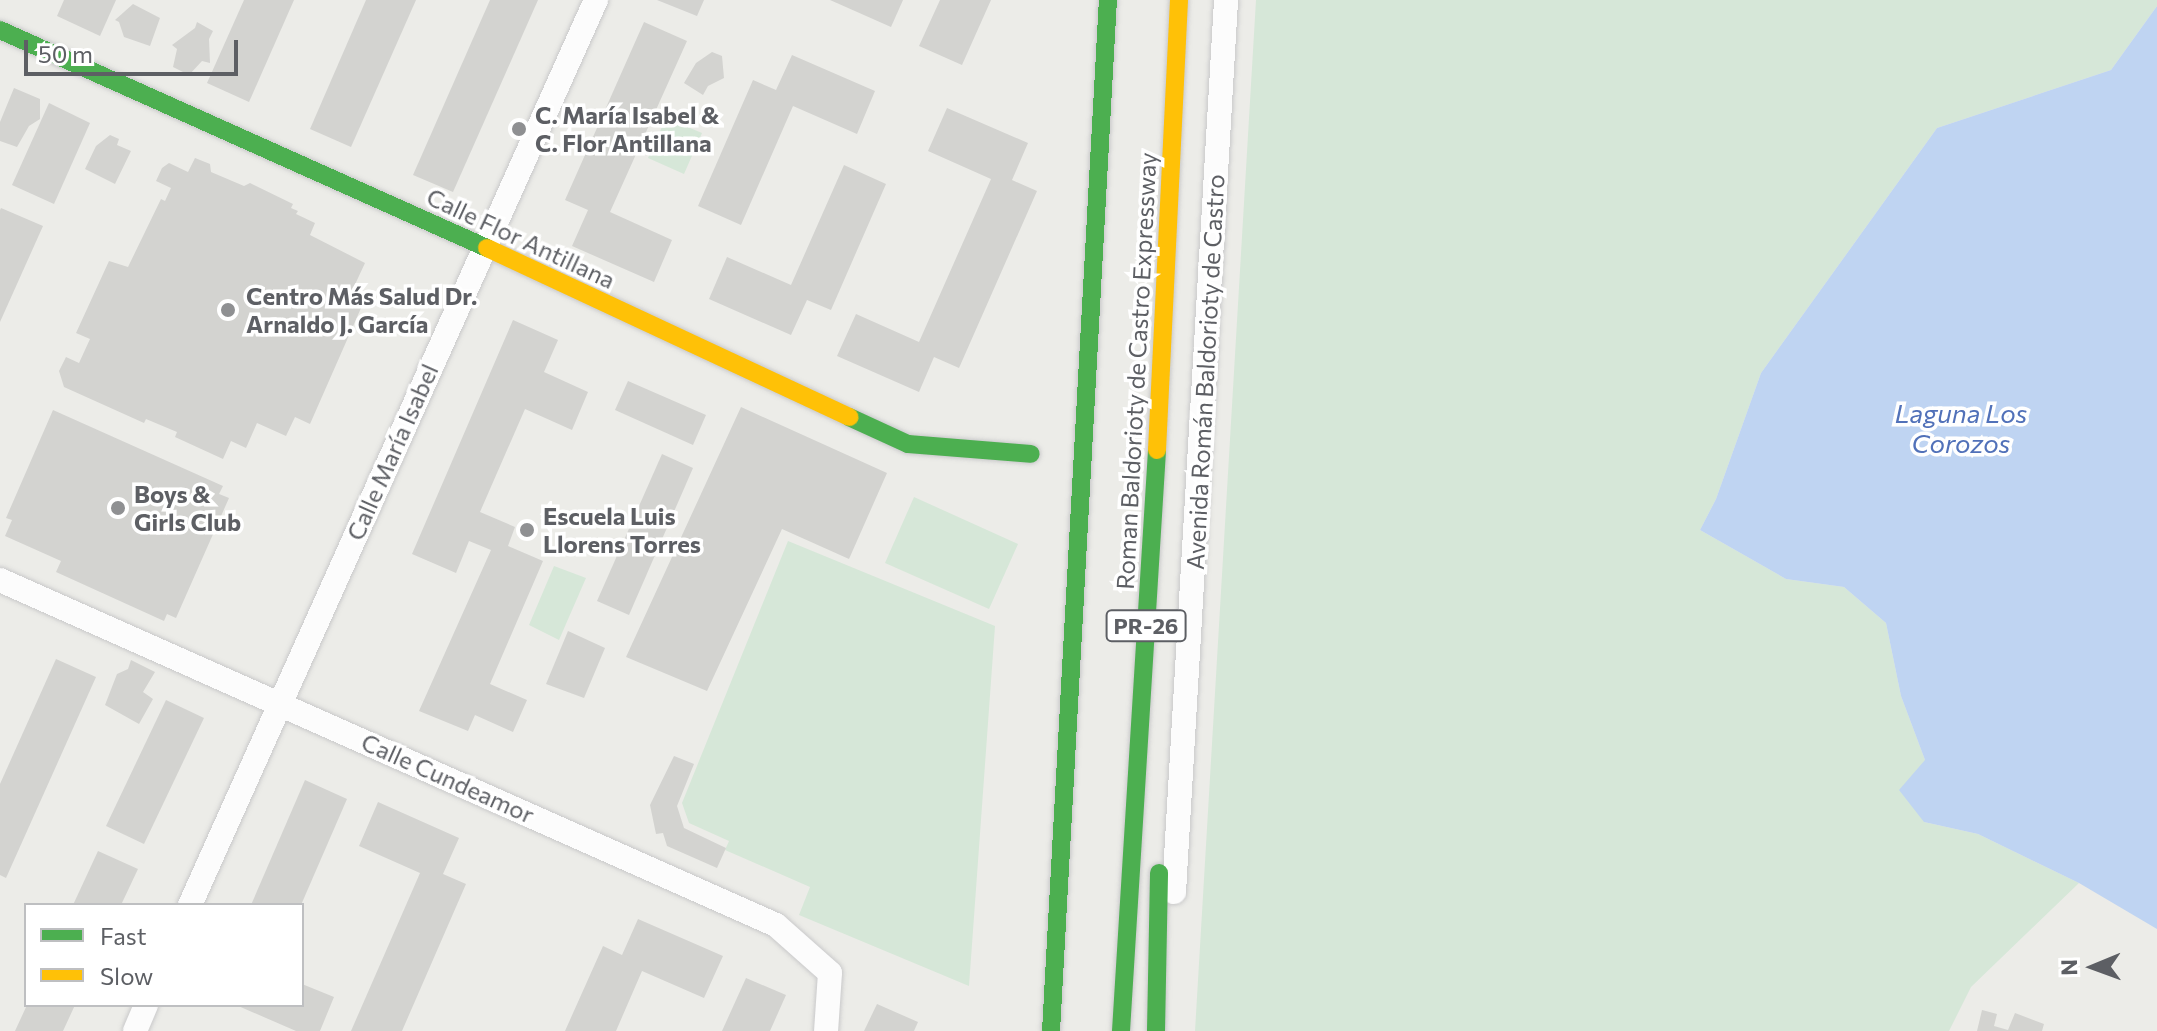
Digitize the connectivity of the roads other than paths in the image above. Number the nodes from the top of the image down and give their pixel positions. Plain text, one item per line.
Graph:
1 (596, 0) edge
2 (1108, 0) edge
3 (1179, 0) edge
4 (1226, 0) edge
5 (0, 30) edge
6 (485, 247) junction
7 (1031, 454) dead end
8 (1154, 508) junction
9 (0, 580) edge
10 (1163, 668) dead end
11 (279, 702) junction
12 (1161, 794) dead end
13 (191, 903) edge
14 (145, 1007) edge
15 (135, 1031) edge
16 (826, 1031) edge
17 (1051, 1031) edge
18 (1121, 1031) edge
19 (1156, 1031) edge
20 (1165, 1031) edge

1 - 6 street, Calle María Isabel
2 - 17 main road, Roman Baldorioty de Castro Expressway / PR-26
3 - 8 main road, Roman Baldorioty de Castro Expressway / PR-26
4 - 20 street, Avenida Román Baldorioty de Castro
5 - 6 main road, Calle Flor Antillana
6 - 7 main road, Calle Flor Antillana
6 - 11 street, Calle María Isabel
8 - 10 main road
8 - 18 main road, Roman Baldorioty de Castro Expressway / PR-26
9 - 11 street, Calle Cundeamor
11 - 13 street, Calle María Isabel
11 - 16 street, Calle Cundeamor
12 - 19 main road
14 - 15 street

